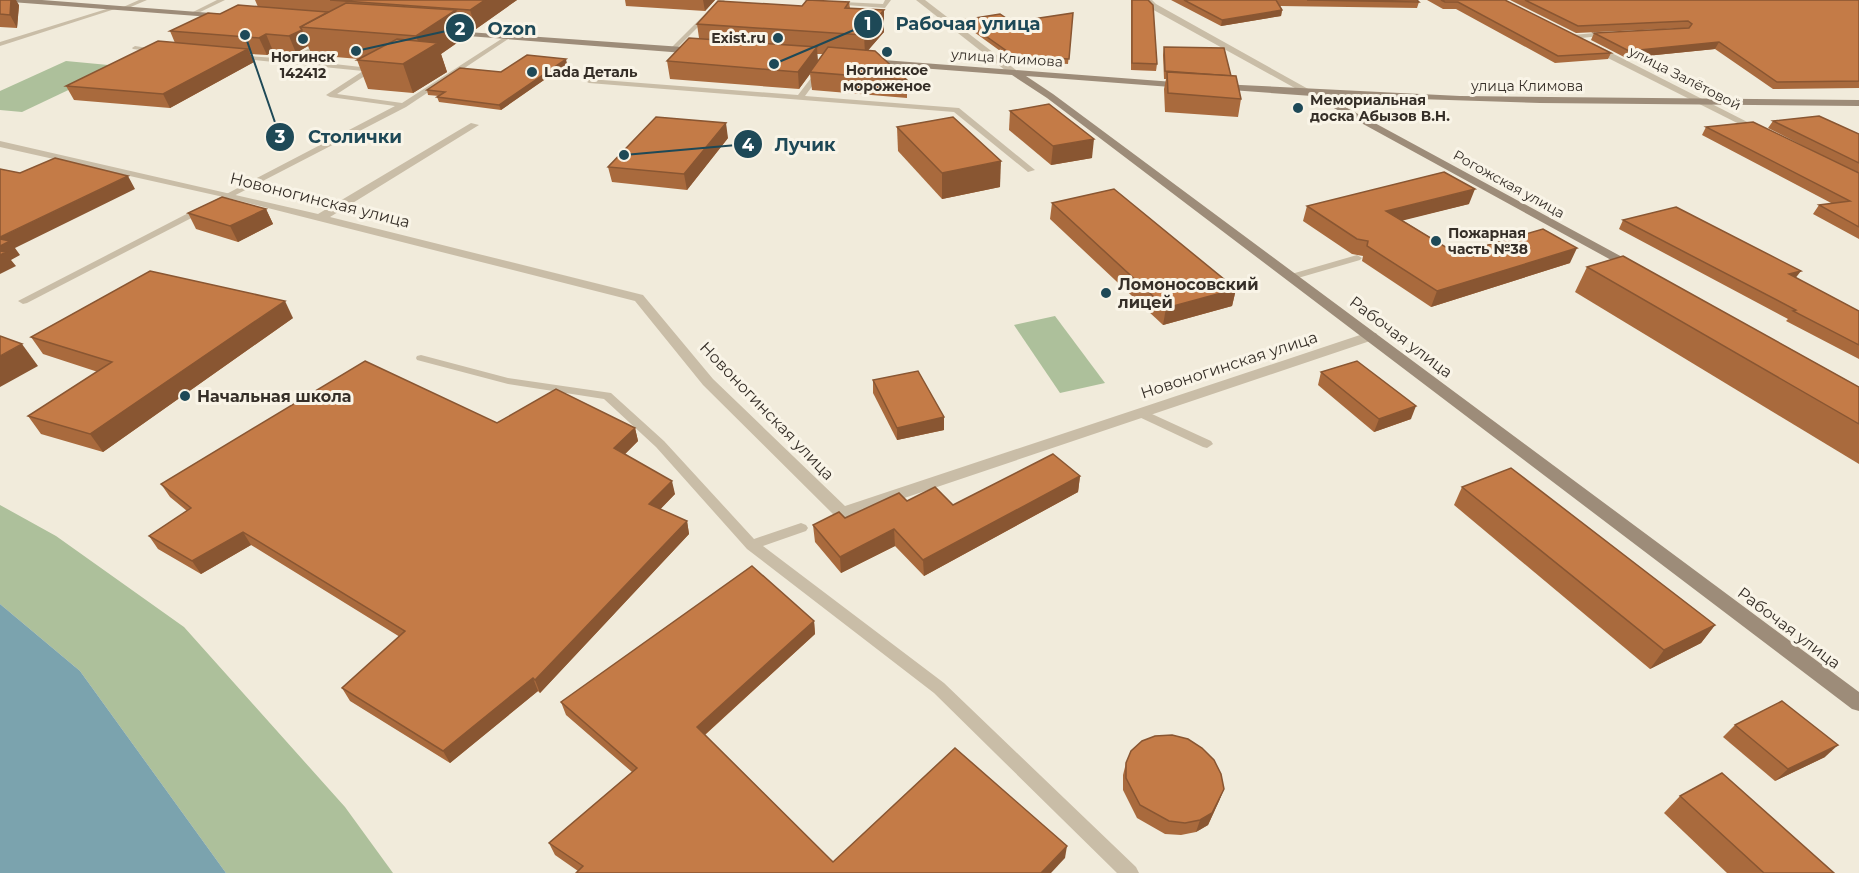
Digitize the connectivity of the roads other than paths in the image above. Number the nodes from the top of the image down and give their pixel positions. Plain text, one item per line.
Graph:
1 (11, 0) edge
2 (144, 0) edge
3 (222, 0) edge
4 (722, 0) edge
5 (807, 0) edge
6 (888, 0) edge
7 (920, 0) edge
8 (1148, 0) edge
9 (120, 8) junction
10 (711, 11) junction
11 (722, 12) edge
12 (192, 14) junction
13 (238, 17) edge
14 (437, 32) edge
15 (1562, 32) edge
16 (1614, 34) edge
17 (508, 37) junction
18 (1572, 37) junction
19 (331, 38) edge
20 (0, 44) edge
21 (135, 48) dead end
22 (673, 49) junction
23 (168, 51) edge
24 (711, 51) edge
25 (224, 55) edge
26 (291, 61) junction
27 (861, 61) edge
28 (825, 63) edge
29 (1012, 72) junction
30 (589, 81) dead end
31 (1198, 86) edge
32 (1210, 87) edge
33 (1314, 94) junction
34 (800, 98) junction
35 (1701, 101) junction
36 (1859, 103) edge
37 (403, 105) junction
38 (474, 125) dead end
39 (1775, 138) edge
40 (0, 144) edge
41 (1030, 170) dead end
42 (228, 195) junction
43 (320, 218) junction
44 (1358, 258) edge
45 (1640, 272) edge
46 (1291, 277) junction
47 (24, 301) dead end
48 (1371, 336) junction
49 (421, 358) dead end
50 (1141, 413) junction
51 (1207, 444) dead end
52 (801, 528) dead end
53 (752, 545) junction
54 (1859, 703) edge
55 (1130, 873) edge

1 - 9 main road
2 - 9 lane
3 - 12 lane
4 - 10 lane
5 - 6 lane
7 - 29 street, Рабочая улица
8 - 33 street, Рогожская улица
9 - 12 main road
9 - 20 lane
10 - 11 lane
10 - 22 lane
12 - 13 main road
14 - 17 main road
15 - 18 street, улица Залётовой
16 - 18 lane
17 - 22 main road
17 - 37 lane
18 - 35 street, улица Залётовой
19 - 26 lane
21 - 23 lane
22 - 24 main road
25 - 26 lane
26 - 37 lane
27 - 29 main road, улица Климова
28 - 34 lane
29 - 31 main road, улица Климова
29 - 46 main road, Рабочая улица
30 - 34 lane
32 - 33 main road, улица Климова
33 - 35 main road, улица Климова
33 - 45 main road, Рогожская улица
34 - 41 lane
35 - 36 main road, улица Климова
35 - 39 street, улица Залётовой
37 - 42 lane
38 - 43 street
40 - 42 street, Новоногинская улица
42 - 43 street, Новоногинская улица
42 - 47 lane
43 - 50 street, Новоногинская улица
44 - 46 lane
46 - 48 main road, Рабочая улица
48 - 50 street, Новоногинская улица
48 - 54 main road, Рабочая улица
49 - 53 lane
50 - 51 lane
52 - 53 lane
53 - 55 lane

